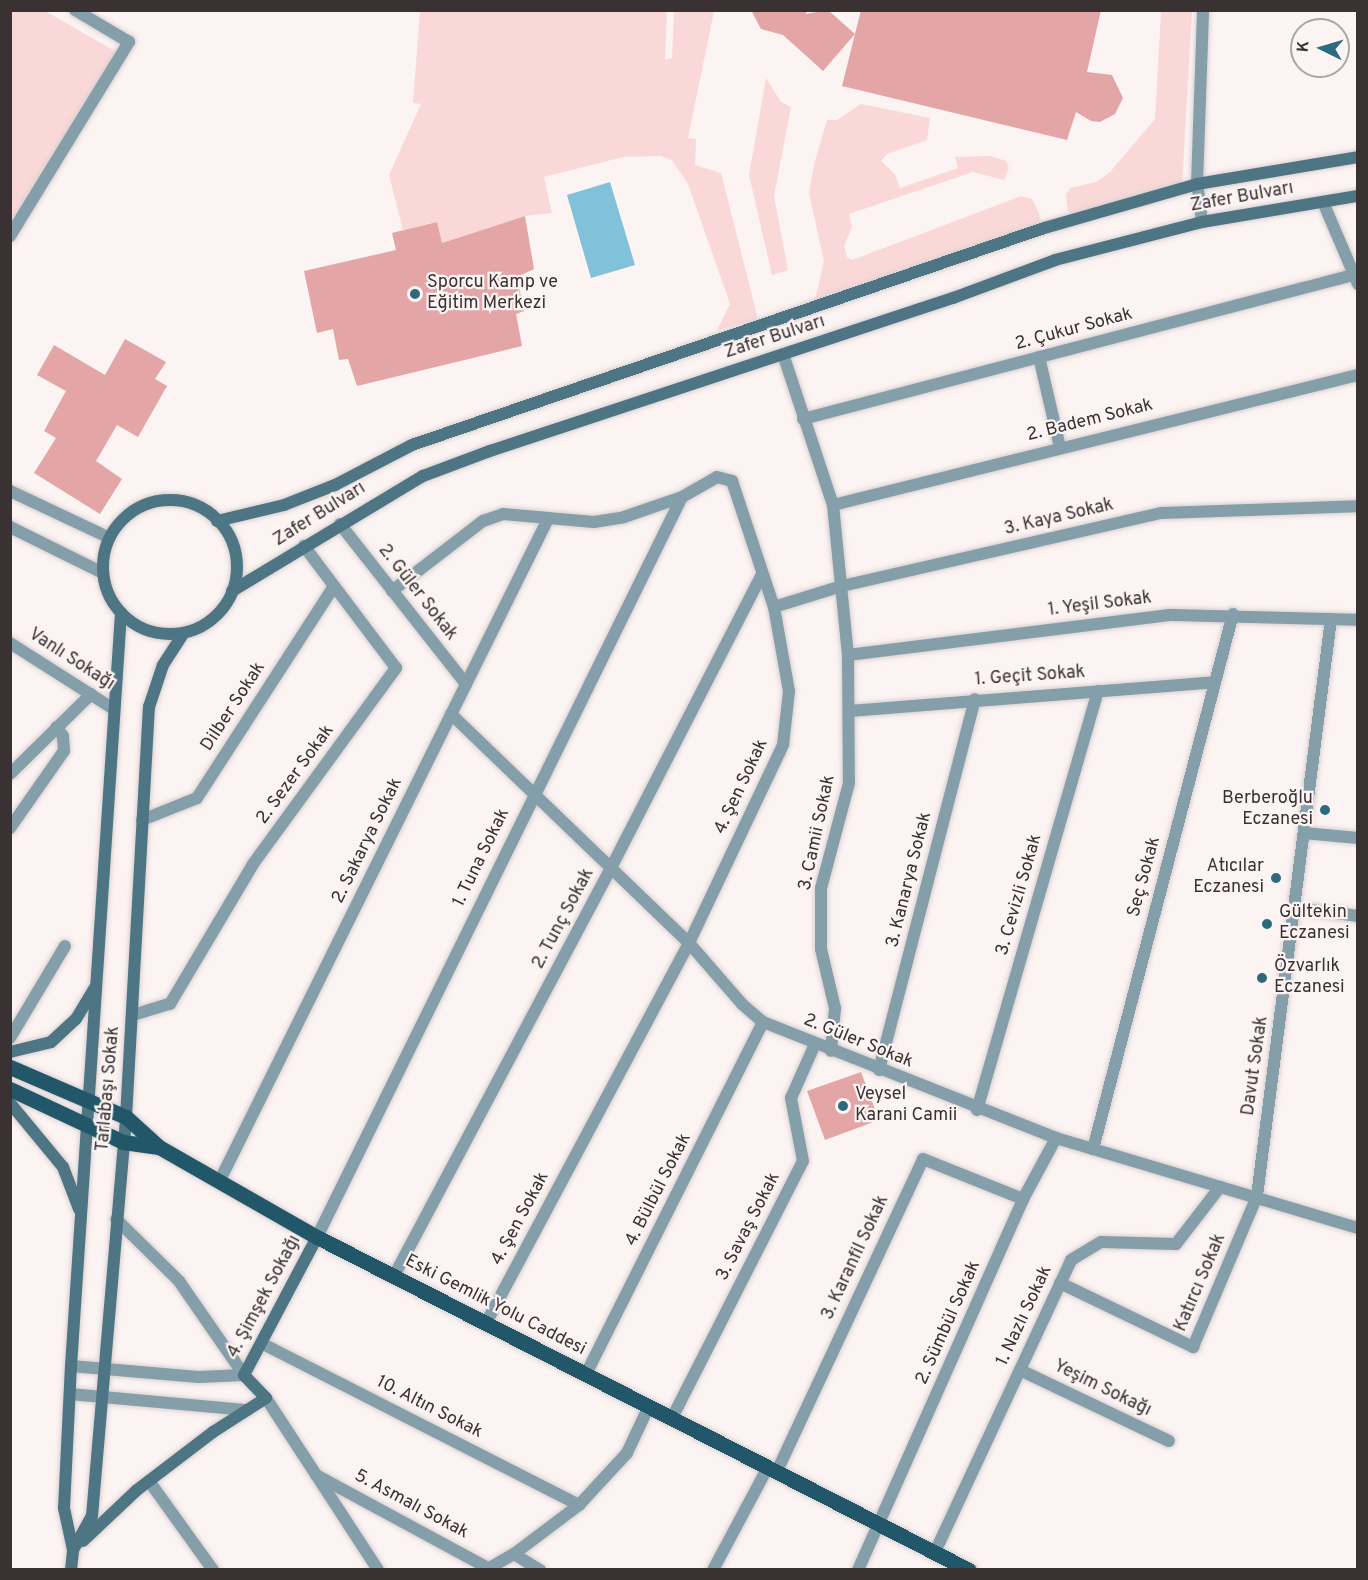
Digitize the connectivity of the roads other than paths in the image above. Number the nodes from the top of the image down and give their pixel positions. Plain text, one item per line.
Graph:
1 (75, 10) edge
2 (1203, 10) edge
3 (1358, 157) edge
4 (1197, 184) junction
5 (1358, 196) edge
6 (1323, 202) junction
7 (1202, 222) junction
8 (10, 236) edge
9 (1355, 279) edge
10 (783, 354) junction
11 (1039, 357) junction
12 (1358, 375) edge
13 (803, 418) junction
14 (1060, 447) junction
15 (10, 491) edge
16 (682, 497) junction
17 (833, 505) junction
18 (1358, 506) edge
19 (548, 519) junction
20 (217, 521) junction
21 (340, 524) junction
22 (10, 527) edge
23 (110, 538) junction
24 (304, 546) junction
25 (103, 573) junction
26 (761, 576) junction
27 (334, 586) junction
28 (842, 586) junction
29 (232, 591) junction
30 (392, 591) junction
31 (774, 607) junction
32 (121, 614) junction
33 (1233, 614) junction
34 (1330, 619) junction
35 (1358, 620) edge
36 (184, 633) junction
37 (10, 643) edge
38 (848, 655) junction
39 (1215, 682) junction
40 (466, 684) junction
41 (1098, 691) junction
42 (91, 694) junction
43 (975, 699) junction
44 (112, 708) junction
45 (849, 711) junction
46 (451, 714) junction
47 (56, 727) junction
48 (10, 774) edge
49 (533, 793) junction
50 (142, 820) junction
51 (10, 828) edge
52 (1304, 833) junction
53 (1358, 838) edge
54 (611, 868) junction
55 (1295, 908) junction
56 (1358, 916) edge
57 (689, 943) junction
58 (65, 946) dead end
59 (97, 984) junction
60 (133, 1015) junction
61 (764, 1022) junction
62 (10, 1038) edge
63 (815, 1044) junction
64 (831, 1051) junction
65 (10, 1052) edge
66 (10, 1067) edge
67 (879, 1070) junction
68 (10, 1089) edge
69 (88, 1100) junction
70 (10, 1103) edge
71 (977, 1110) junction
72 (126, 1117) junction
73 (86, 1124) junction
74 (1056, 1138) junction
75 (123, 1142) junction
76 (159, 1146) junction
77 (1093, 1149) junction
78 (220, 1180) junction
79 (1220, 1187) junction
80 (1257, 1196) junction
81 (1023, 1199) junction
82 (80, 1212) junction
83 (116, 1219) junction
84 (1358, 1228) edge
85 (317, 1237) junction
86 (394, 1276) junction
87 (1060, 1283) junction
88 (486, 1323) junction
89 (263, 1344) junction
90 (71, 1366) junction
91 (104, 1368) junction
92 (1020, 1370) junction
93 (586, 1374) junction
94 (244, 1375) junction
95 (70, 1394) junction
96 (102, 1397) junction
97 (266, 1398) junction
98 (649, 1406) junction
99 (248, 1410) junction
100 (672, 1418) junction
101 (1169, 1441) dead end
102 (772, 1469) junction
103 (316, 1475) junction
104 (149, 1481) junction
105 (579, 1505) junction
106 (880, 1524) junction
107 (73, 1550) junction
108 (935, 1552) junction
109 (514, 1554) junction
110 (487, 1568) edge
111 (71, 1569) edge
112 (213, 1569) edge
113 (378, 1569) edge
114 (540, 1569) edge
115 (713, 1569) edge
116 (858, 1569) edge
117 (969, 1569) edge

1 - 8 street
2 - 4 street
3 - 4 main road, Zafer Bulvarı
4 - 7 street
4 - 20 main road, Zafer Bulvarı
5 - 6 main road, Zafer Bulvarı
6 - 7 main road, Zafer Bulvarı
6 - 9 street
7 - 10 main road, Zafer Bulvarı
9 - 11 street, 2. Çukur Sokak
10 - 13 street
10 - 21 main road, Zafer Bulvarı
11 - 13 street, 2. Çukur Sokak
11 - 14 street
12 - 14 street, 2. Badem Sokak
13 - 17 street
14 - 17 street, 2. Badem Sokak
15 - 23 street
16 - 19 street, 4. Şen Sokak
16 - 26 street, 4. Şen Sokak
16 - 49 street, 1. Tuna Sokak
17 - 28 street
18 - 28 street, 3. Kaya Sokak
19 - 30 street, 4. Şen Sokak
19 - 40 street, 2. Sakarya Sokak
20 - 23 main road
20 - 29 main road
21 - 24 main road, Zafer Bulvarı
21 - 30 street, 2. Güler Sokak
22 - 25 street
23 - 25 main road
24 - 27 street, 2. Sezer Sokak
24 - 29 main road, Zafer Bulvarı
25 - 32 main road
26 - 31 street, 4. Şen Sokak
26 - 54 street, 2. Tunç Sokak
27 - 50 street, Dilber Sokak
27 - 60 street, 2. Sezer Sokak
28 - 31 street, 3. Kaya Sokak
28 - 38 street, 3. Camii Sokak
29 - 36 main road
30 - 40 street, 2. Güler Sokak
31 - 57 street, 4. Şen Sokak
32 - 36 main road
32 - 44 main road
33 - 34 street, 1. Yeşil Sokak
33 - 38 street, 1. Yeşil Sokak
33 - 39 street, Seç Sokak
34 - 35 street, 1. Yeşil Sokak
34 - 52 street, Davut Sokak
36 - 50 main road, Tarlabaşı Sokak
37 - 42 street, Vanlı Sokağı
38 - 45 street, 3. Camii Sokak
39 - 41 street, 1. Geçit Sokak
39 - 77 street, Seç Sokak
40 - 46 street, 2. Sakarya Sokak
41 - 43 street, 1. Geçit Sokak
41 - 71 street, 3. Cevizli Sokak
42 - 44 street, Vanlı Sokağı
42 - 47 street
43 - 45 street, 1. Geçit Sokak
43 - 67 street, 3. Kanarya Sokak
44 - 59 main road
45 - 64 street, 3. Camii Sokak
46 - 49 street, 2. Güler Sokak
46 - 78 street, 2. Sakarya Sokak
47 - 48 street
47 - 51 street
49 - 54 street, 2. Güler Sokak
49 - 85 street, 1. Tuna Sokak
50 - 60 main road, Tarlabaşı Sokak
52 - 53 street
52 - 55 street, Davut Sokak
54 - 57 street, 2. Güler Sokak
54 - 86 street, 2. Tunç Sokak
55 - 56 street
55 - 80 street, Davut Sokak
57 - 61 street, 2. Güler Sokak
57 - 88 street, 4. Şen Sokak
58 - 62 street
59 - 65 main road
59 - 69 main road
60 - 72 main road, Tarlabaşı Sokak
61 - 63 street, 2. Güler Sokak
61 - 93 street, 4. Bülbül Sokak
63 - 64 street, 2. Güler Sokak
63 - 100 street, 3. Savaş Sokak
64 - 67 street, 2. Güler Sokak
66 - 69 main road, Eski Gemlik Yolu Caddesi
67 - 71 street, 2. Güler Sokak
68 - 73 main road
69 - 72 main road, Eski Gemlik Yolu Caddesi
69 - 73 main road
70 - 82 main road
71 - 74 street, 2. Güler Sokak
72 - 75 main road, Tarlabaşı Sokak
72 - 76 main road, Eski Gemlik Yolu Caddesi
73 - 75 main road
73 - 82 main road
74 - 77 street, 2. Güler Sokak
74 - 81 street, 2. Sümbül Sokak
75 - 76 main road
75 - 83 main road, Tarlabaşı Sokak
76 - 78 main road, Eski Gemlik Yolu Caddesi
77 - 79 street, 2. Güler Sokak
78 - 85 main road, Eski Gemlik Yolu Caddesi
79 - 80 street, 2. Güler Sokak
79 - 87 street, 1. Nazlı Sokak
80 - 84 street, 2. Güler Sokak
80 - 87 street, Katırcı Sokak
81 - 102 street, 3. Karanfil Sokak
81 - 106 street, 2. Sümbül Sokak
82 - 90 main road
83 - 91 main road, Tarlabaşı Sokak
83 - 94 street
85 - 86 main road, Eski Gemlik Yolu Caddesi
85 - 89 main road, 4. Şimşek Sokağı
86 - 88 main road, Eski Gemlik Yolu Caddesi
87 - 92 street, 1. Nazlı Sokak
88 - 93 main road, Eski Gemlik Yolu Caddesi
89 - 94 main road, 4. Şimşek Sokağı
89 - 105 street, 10. Altın Sokak
90 - 91 street
90 - 95 main road
91 - 94 street
91 - 96 main road, Tarlabaşı Sokak
92 - 101 street, Yeşim Sokağı
92 - 108 street, 1. Nazlı Sokak
93 - 98 main road, Eski Gemlik Yolu Caddesi
94 - 97 main road
95 - 96 street
95 - 107 main road
96 - 99 street
96 - 107 main road, Tarlabaşı Sokak
97 - 99 main road
97 - 103 street
98 - 100 main road, Eski Gemlik Yolu Caddesi
98 - 105 street
99 - 104 main road
100 - 102 main road, Eski Gemlik Yolu Caddesi
102 - 106 main road, Eski Gemlik Yolu Caddesi
102 - 115 street
103 - 110 street, 5. Asmalı Sokak
103 - 113 street
104 - 107 main road
104 - 112 street
105 - 109 street
106 - 108 main road, Eski Gemlik Yolu Caddesi
106 - 116 street, 2. Sümbül Sokak
107 - 111 main road
108 - 117 main road, Eski Gemlik Yolu Caddesi
109 - 110 street
109 - 114 street

